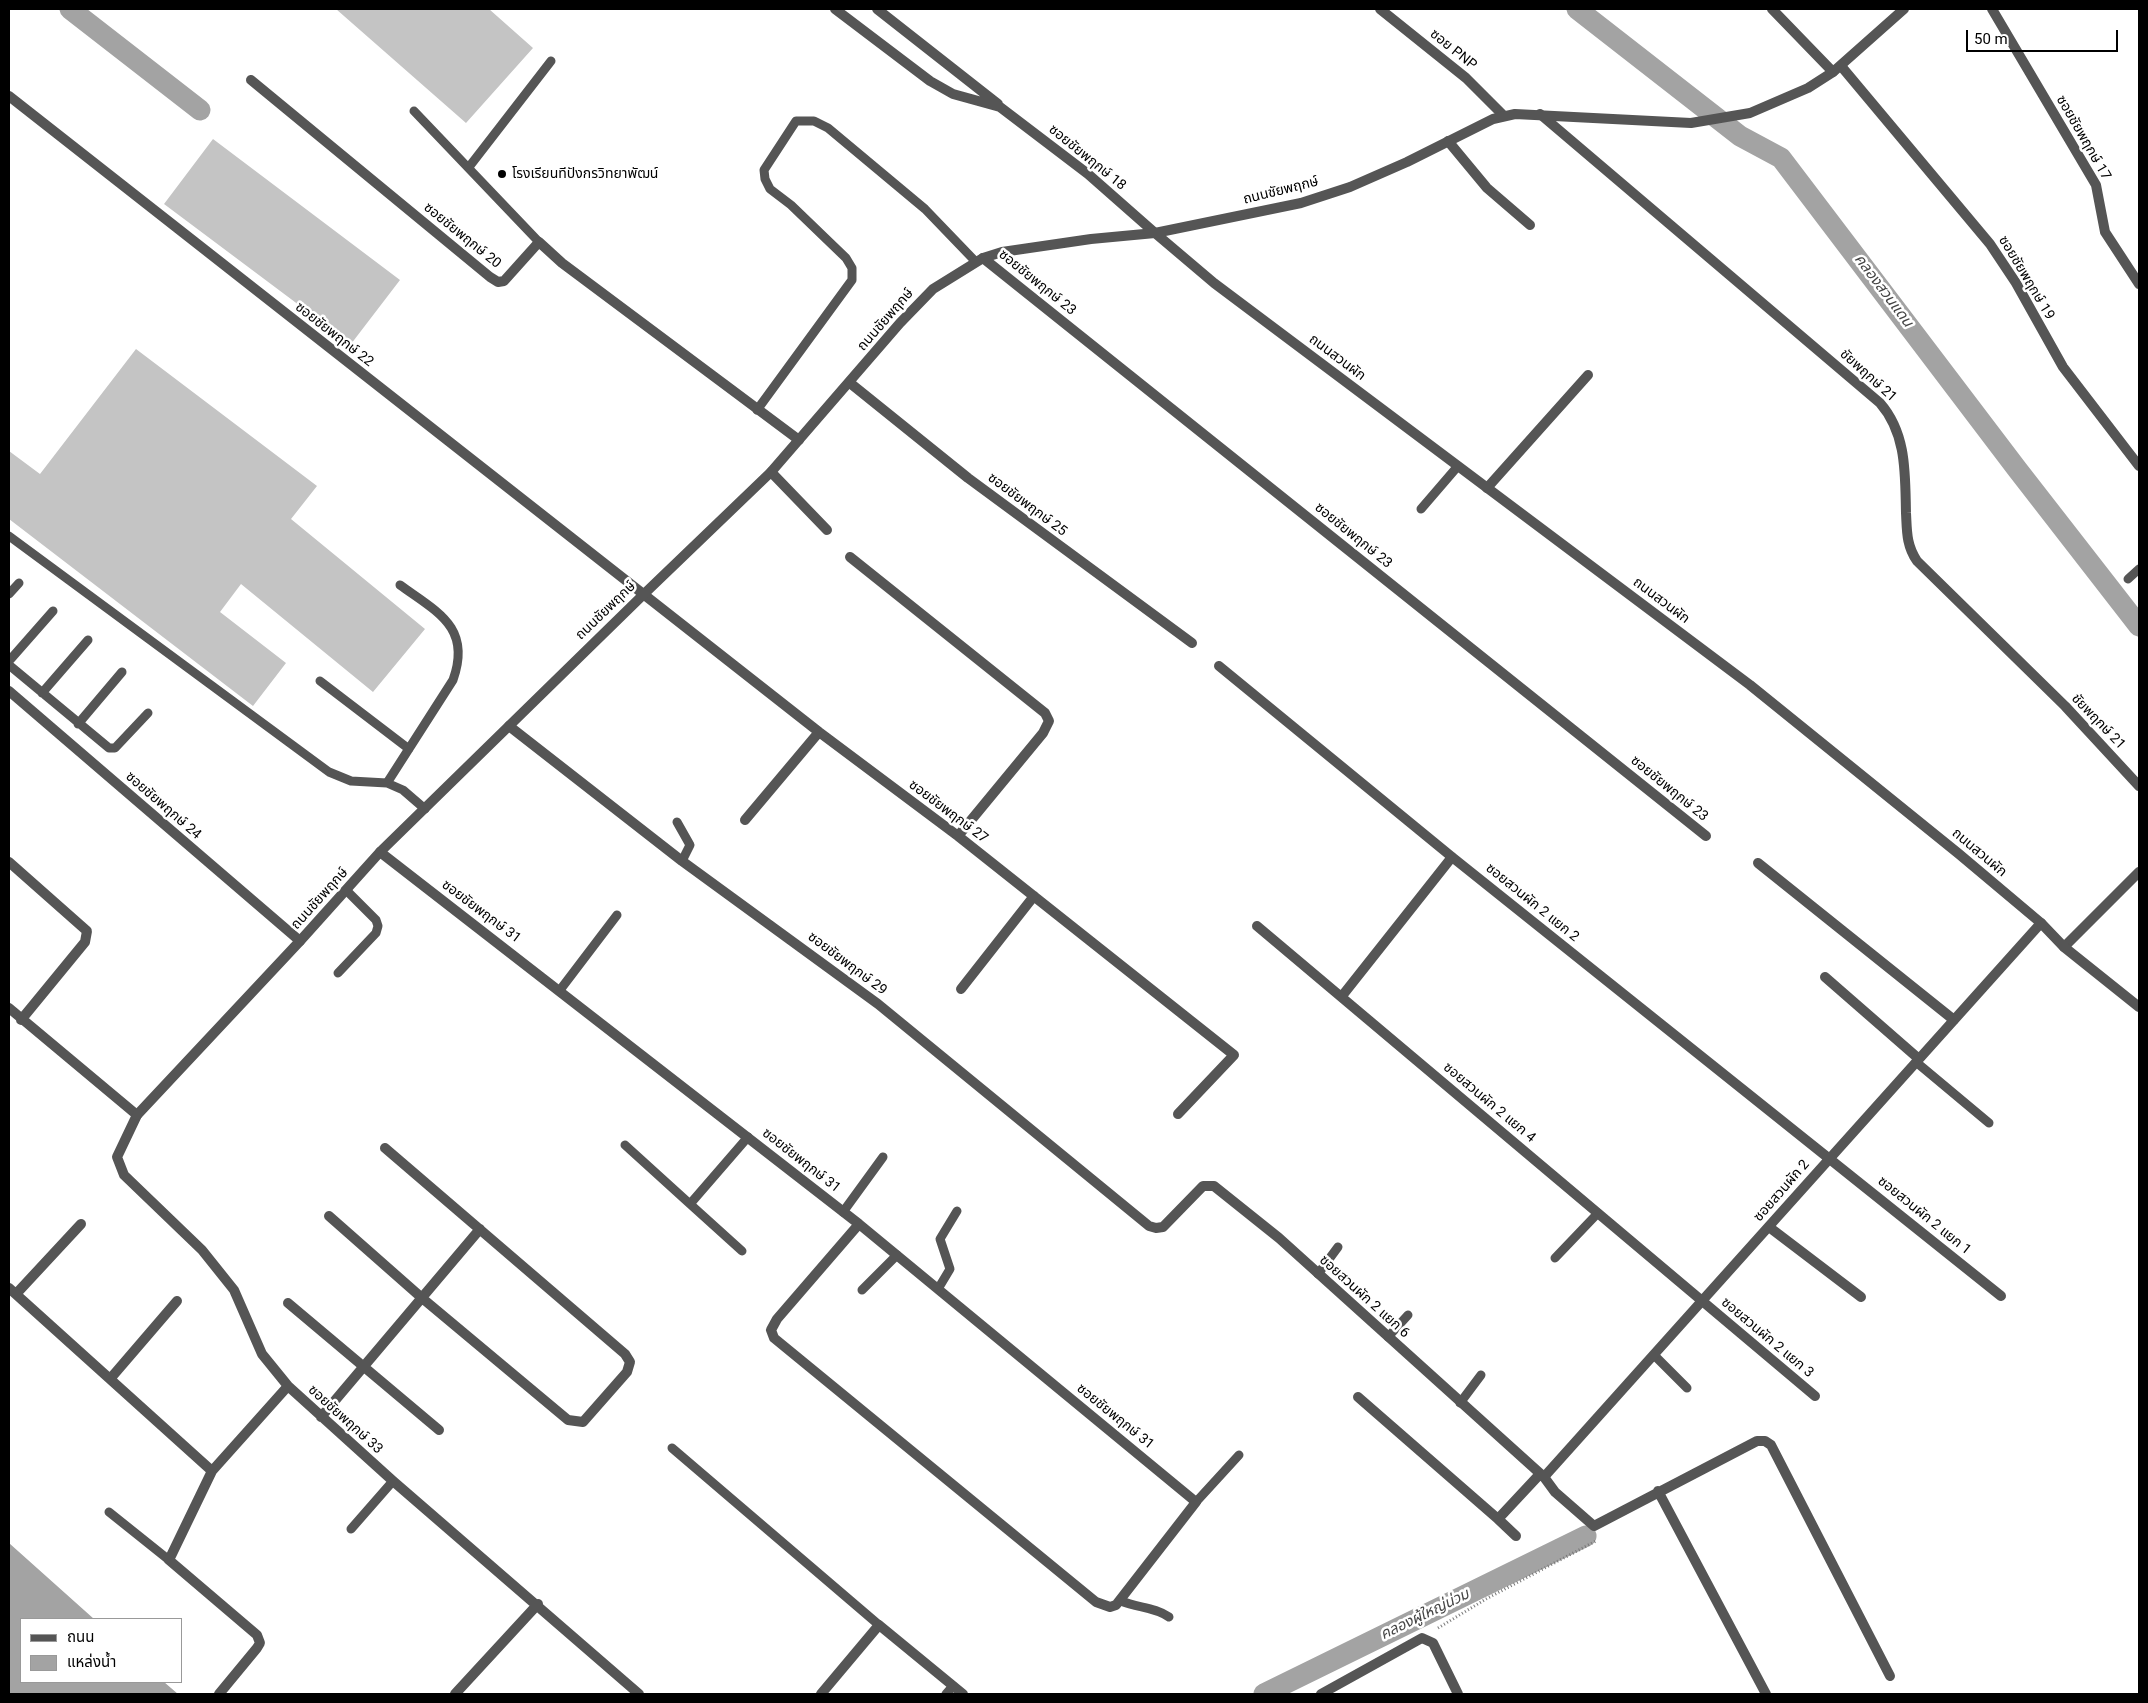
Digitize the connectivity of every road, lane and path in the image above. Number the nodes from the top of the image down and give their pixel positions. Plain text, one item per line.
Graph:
1 (835, 9) edge
2 (877, 9) edge
3 (1380, 9) edge
4 (1772, 9) edge
5 (1904, 9) edge
6 (1992, 9) edge
7 (551, 61) dead end
8 (1837, 69) junction
9 (251, 80) dead end
10 (9, 96) edge
11 (1000, 107) junction
12 (414, 111) dead end
13 (1540, 114) junction
14 (1504, 116) junction
15 (1448, 142) junction
16 (469, 167) junction
17 (1530, 225) dead end
18 (1155, 233) junction
19 (539, 242) junction
20 (980, 260) junction
21 (2139, 284) edge
22 (1588, 375) dead end
23 (850, 383) junction
24 (757, 410) junction
25 (798, 440) junction
26 (1458, 466) junction
27 (2139, 466) edge
28 (771, 472) junction
29 (1487, 488) junction
30 (1421, 510) dead end
31 (827, 530) dead end
32 (9, 536) edge
33 (850, 557) dead end
34 (2139, 570) edge
35 (2128, 579) dead end
36 (20, 583) dead end
37 (400, 585) dead end
38 (9, 594) edge
39 (644, 594) junction
40 (54, 611) dead end
41 (88, 640) dead end
42 (1192, 643) dead end
43 (9, 661) edge
44 (9, 665) edge
45 (1219, 666) dead end
46 (122, 672) dead end
47 (320, 681) dead end
48 (9, 691) edge
49 (42, 693) junction
50 (148, 713) dead end
51 (78, 724) junction
52 (509, 726) junction
53 (820, 732) junction
54 (409, 749) junction
55 (387, 783) junction
56 (2139, 786) edge
57 (425, 809) junction
58 (745, 820) dead end
59 (677, 822) dead end
60 (958, 836) junction
61 (1706, 836) dead end
62 (380, 852) junction
63 (1452, 857) junction
64 (682, 861) junction
65 (9, 862) edge
66 (1758, 864) dead end
67 (2139, 872) edge
68 (347, 891) junction
69 (1034, 896) junction
70 (617, 915) dead end
71 (2041, 923) junction
72 (1257, 926) dead end
73 (300, 941) junction
74 (2064, 947) junction
75 (338, 973) dead end
76 (1825, 977) dead end
77 (961, 989) dead end
78 (560, 990) junction
79 (1342, 996) junction
80 (2139, 1007) edge
81 (9, 1008) edge
82 (22, 1020) junction
83 (1954, 1020) junction
84 (1918, 1060) junction
85 (1178, 1114) dead end
86 (137, 1115) junction
87 (1989, 1123) dead end
88 (748, 1137) junction
89 (626, 1145) dead end
90 (385, 1148) dead end
91 (883, 1158) dead end
92 (1830, 1158) junction
93 (690, 1204) junction
94 (957, 1210) dead end
95 (843, 1212) junction
96 (1598, 1213) junction
97 (329, 1216) dead end
98 (81, 1224) dead end
99 (858, 1224) junction
100 (1162, 1227) joint
101 (1769, 1227) junction
102 (480, 1229) junction
103 (1338, 1247) dead end
104 (742, 1251) dead end
105 (896, 1255) junction
106 (1555, 1258) dead end
107 (1318, 1274) junction
108 (938, 1289) junction
109 (862, 1290) dead end
110 (12, 1291) edge
111 (2001, 1296) dead end
112 (1861, 1297) dead end
113 (422, 1298) junction
114 (177, 1301) dead end
115 (1702, 1301) junction
116 (288, 1303) dead end
117 (1408, 1316) dead end
118 (1388, 1337) junction
119 (1654, 1355) junction
120 (365, 1367) junction
121 (1481, 1375) dead end
122 (110, 1379) junction
123 (288, 1386) junction
124 (1687, 1388) dead end
125 (1815, 1396) dead end
126 (1358, 1397) dead end
127 (1460, 1402) junction
128 (321, 1417) junction
129 (439, 1430) dead end
130 (672, 1448) dead end
131 (1239, 1455) dead end
132 (212, 1471) junction
133 (1542, 1476) junction
134 (393, 1481) junction
135 (1658, 1491) junction
136 (1196, 1502) junction
137 (109, 1512) dead end
138 (1498, 1519) junction
139 (1604, 1520) junction
140 (351, 1529) dead end
141 (1516, 1536) dead end
142 (169, 1560) junction
143 (1121, 1601) junction
144 (538, 1604) junction
145 (1169, 1617) dead end
146 (879, 1625) junction
147 (1422, 1638) junction
148 (1890, 1676) dead end
149 (950, 1690) edge
150 (219, 1694) edge
151 (455, 1694) edge
152 (639, 1694) edge
153 (821, 1694) edge
154 (963, 1694) edge
155 (1321, 1694) edge
156 (1458, 1694) edge
157 (1766, 1694) edge

1 - 11 street, ซอยชัยพฤกษ์ 18
2 - 11 street, ซอยชัยพฤกษ์ 18
3 - 14 street, ซอย PNP
4 - 8 street, ซอยชัยพฤกษ์ 19
5 - 8 street, ถนนชัยพฤกษ์
6 - 21 street, ซอยชัยพฤกษ์ 17
7 - 16 lane
8 - 13 street, ถนนชัยพฤกษ์
8 - 27 street, ซอยชัยพฤกษ์ 19
9 - 19 street, ซอยชัยพฤกษ์ 20
10 - 39 street, ซอยชัยพฤกษ์ 22
11 - 18 street, ซอยชัยพฤกษ์ 18
12 - 16 lane
13 - 14 street, ถนนชัยพฤกษ์
13 - 56 street, ชัยพฤกษ์ 21
14 - 15 street, ถนนชัยพฤกษ์
15 - 17 street
15 - 18 street, ถนนชัยพฤกษ์
16 - 19 lane
18 - 20 street, ถนนชัยพฤกษ์
18 - 26 street, ถนนสวนผัก
19 - 24 street
20 - 23 street, ถนนชัยพฤกษ์
20 - 24 lane
20 - 61 street, ซอยชัยพฤกษ์ 23
22 - 29 street
23 - 25 street, ถนนชัยพฤกษ์
23 - 42 street, ซอยชัยพฤกษ์ 25
24 - 25 street
25 - 28 street, ถนนชัยพฤกษ์
26 - 29 street, ถนนสวนผัก
26 - 30 lane
28 - 31 street
28 - 39 street, ถนนชัยพฤกษ์
29 - 71 street, ถนนสวนผัก
32 - 55 lane
33 - 60 street
34 - 35 lane
36 - 38 lane
37 - 54 lane
39 - 52 street, ถนนชัยพฤกษ์
39 - 53 street, ซอยชัยพฤกษ์ 27
40 - 43 lane
41 - 49 lane
44 - 49 lane
45 - 63 street, ซอยสวนผัก 2 แยก 2
46 - 51 lane
47 - 54 lane
48 - 73 street, ซอยชัยพฤกษ์ 24
49 - 51 lane
50 - 51 lane
52 - 57 street, ถนนชัยพฤกษ์
52 - 64 street, ซอยชัยพฤกษ์ 29
53 - 58 street
53 - 60 street, ซอยชัยพฤกษ์ 27
54 - 55 lane
55 - 57 lane
57 - 62 street, ถนนชัยพฤกษ์
59 - 64 lane
60 - 69 street, ซอยชัยพฤกษ์ 27
62 - 68 street, ถนนชัยพฤกษ์
62 - 78 street, ซอยชัยพฤกษ์ 31
63 - 79 street
63 - 92 street, ซอยสวนผัก 2 แยก 2
64 - 100 street, ซอยชัยพฤกษ์ 29
65 - 82 street
66 - 83 street
67 - 74 street
68 - 73 street, ถนนชัยพฤกษ์
68 - 75 lane
69 - 77 street
69 - 85 street, ซอยชัยพฤกษ์ 27
70 - 78 lane
71 - 74 street, ถนนสวนผัก
71 - 83 street, ซอยสวนผัก 2
72 - 79 street, ซอยสวนผัก 2 แยก 4
73 - 86 street, ถนนชัยพฤกษ์
74 - 80 street, ถนนสวนผัก
76 - 84 street
78 - 88 street, ซอยชัยพฤกษ์ 31
79 - 96 street, ซอยสวนผัก 2 แยก 4
81 - 82 street
82 - 86 street
83 - 84 street, ซอยสวนผัก 2
84 - 87 lane
84 - 92 street, ซอยสวนผัก 2
86 - 123 street, ซอยชัยพฤกษ์ 33
88 - 93 lane
88 - 95 street, ซอยชัยพฤกษ์ 31
89 - 93 lane
90 - 102 street
91 - 95 lane
92 - 101 street, ซอยสวนผัก 2
92 - 111 street, ซอยสวนผัก 2 แยก 1
93 - 104 lane
94 - 108 lane
95 - 99 street, ซอยชัยพฤกษ์ 31
96 - 106 lane
96 - 115 street, ซอยสวนผัก 2 แยก 4
97 - 113 street
98 - 110 street
99 - 105 street, ซอยชัยพฤกษ์ 31
99 - 143 street
100 - 107 street, ซอยสวนผัก 2 แยก 6
101 - 112 street
101 - 115 street, ซอยสวนผัก 2
102 - 113 street
102 - 113 street
103 - 107 lane
105 - 108 street, ซอยชัยพฤกษ์ 31
105 - 109 lane
107 - 118 street, ซอยสวนผัก 2 แยก 6
108 - 136 street, ซอยชัยพฤกษ์ 31
110 - 122 street
113 - 120 street
114 - 122 street
115 - 119 street, ซอยสวนผัก 2
115 - 125 street, ซอยสวนผัก 2 แยก 3
116 - 120 street
117 - 118 lane
118 - 127 street, ซอยสวนผัก 2 แยก 6
119 - 124 lane
119 - 133 street, ซอยสวนผัก 2
120 - 128 street
120 - 129 street
121 - 127 lane
122 - 132 street
123 - 128 street, ซอยชัยพฤกษ์ 33
123 - 132 street
126 - 138 street
127 - 133 street, ซอยสวนผัก 2 แยก 6
128 - 134 street, ซอยชัยพฤกษ์ 33
130 - 146 lane
131 - 136 lane
132 - 142 street
133 - 138 street, ซอยสวนผัก 2
133 - 139 street, ซอยสวนผัก 2 แยก 6
134 - 140 lane
134 - 144 street, ซอยชัยพฤกษ์ 33
135 - 139 street
135 - 148 street
135 - 157 street
136 - 143 street
137 - 142 lane
138 - 141 street
139 - 147 path
142 - 150 street
143 - 145 lane
144 - 151 street
144 - 152 street, ซอยชัยพฤกษ์ 33
146 - 149 street
146 - 153 street
147 - 155 street
147 - 156 street
149 - 154 street

